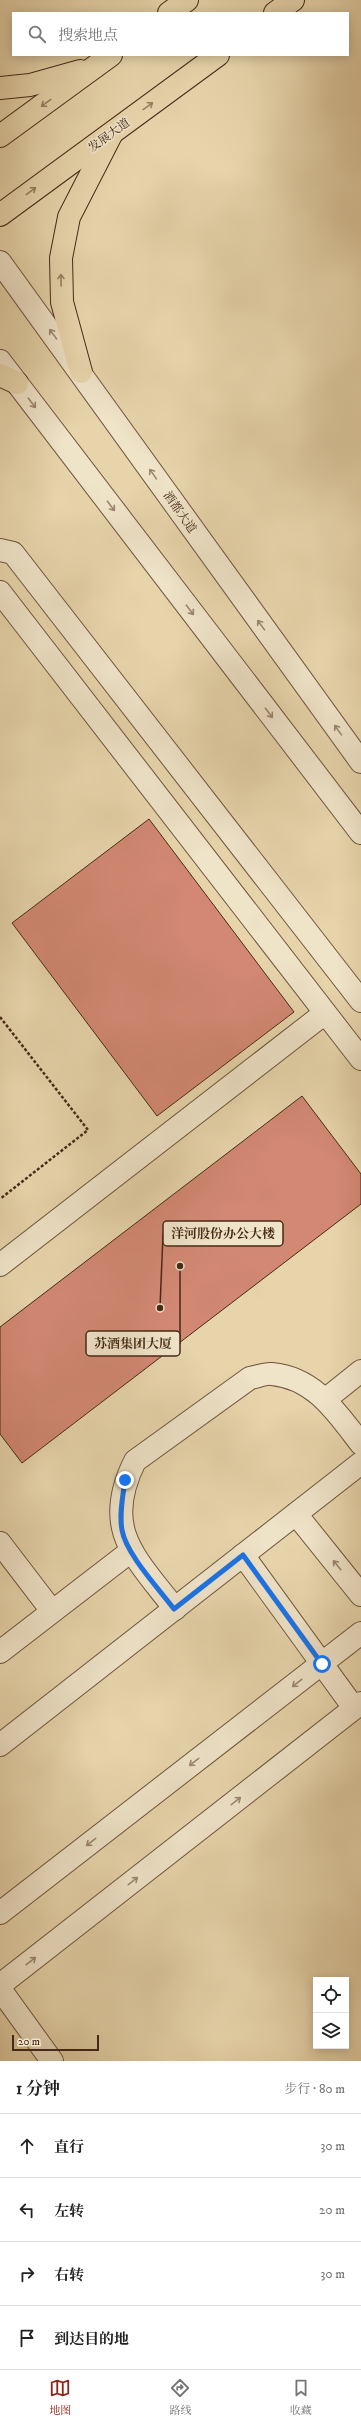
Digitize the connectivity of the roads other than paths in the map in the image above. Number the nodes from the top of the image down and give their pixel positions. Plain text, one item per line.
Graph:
1 (186, 0) edge
2 (293, 0) edge
3 (170, 12) edge
4 (276, 12) edge
5 (217, 56) edge
6 (104, 60) edge
7 (0, 88) edge
8 (113, 132) junction
9 (0, 136) edge
10 (0, 214) edge
11 (0, 262) edge
12 (0, 361) edge
13 (81, 372) junction
14 (8, 379) edge
15 (0, 550) edge
16 (0, 592) edge
17 (361, 762) edge
18 (361, 833) edge
19 (361, 1001) edge
20 (325, 1013) junction
21 (361, 1059) edge
22 (0, 1265) edge
23 (361, 1371) edge
24 (326, 1398) junction
25 (361, 1444) edge
26 (361, 1462) edge
27 (296, 1514) junction
28 (0, 1542) edge
29 (131, 1551) junction
30 (243, 1555) junction
31 (361, 1595) edge
32 (174, 1609) junction
33 (52, 1611) junction
34 (361, 1633) edge
35 (0, 1652) edge
36 (322, 1664) junction
37 (358, 1706) edge
38 (0, 1745) edge
39 (0, 1913) edge
40 (0, 1985) edge
41 (0, 1989) edge
42 (52, 2061) edge

1 - 3 main road
2 - 4 main road
8 -> 5 main road, 发展大道
6 - 7 main road
6 -> 9 main road
10 -> 8 main road, 发展大道
13 -> 8 main road
13 -> 11 street, 酒都大道
12 - 14 street
17 -> 13 street, 酒都大道
14 -> 18 street
15 - 19 street
16 - 20 street
20 - 21 street
20 - 22 street
23 - 24 street
24 - 25 street
24 - 29 street
26 - 27 street
27 - 30 street
31 -> 27 street
28 - 33 street
29 - 32 street
29 - 33 street
30 - 32 street
30 - 36 street
32 - 38 street
33 - 35 street
34 - 36 street
36 - 37 street
36 -> 39 street
40 -> 37 street
41 - 42 street

